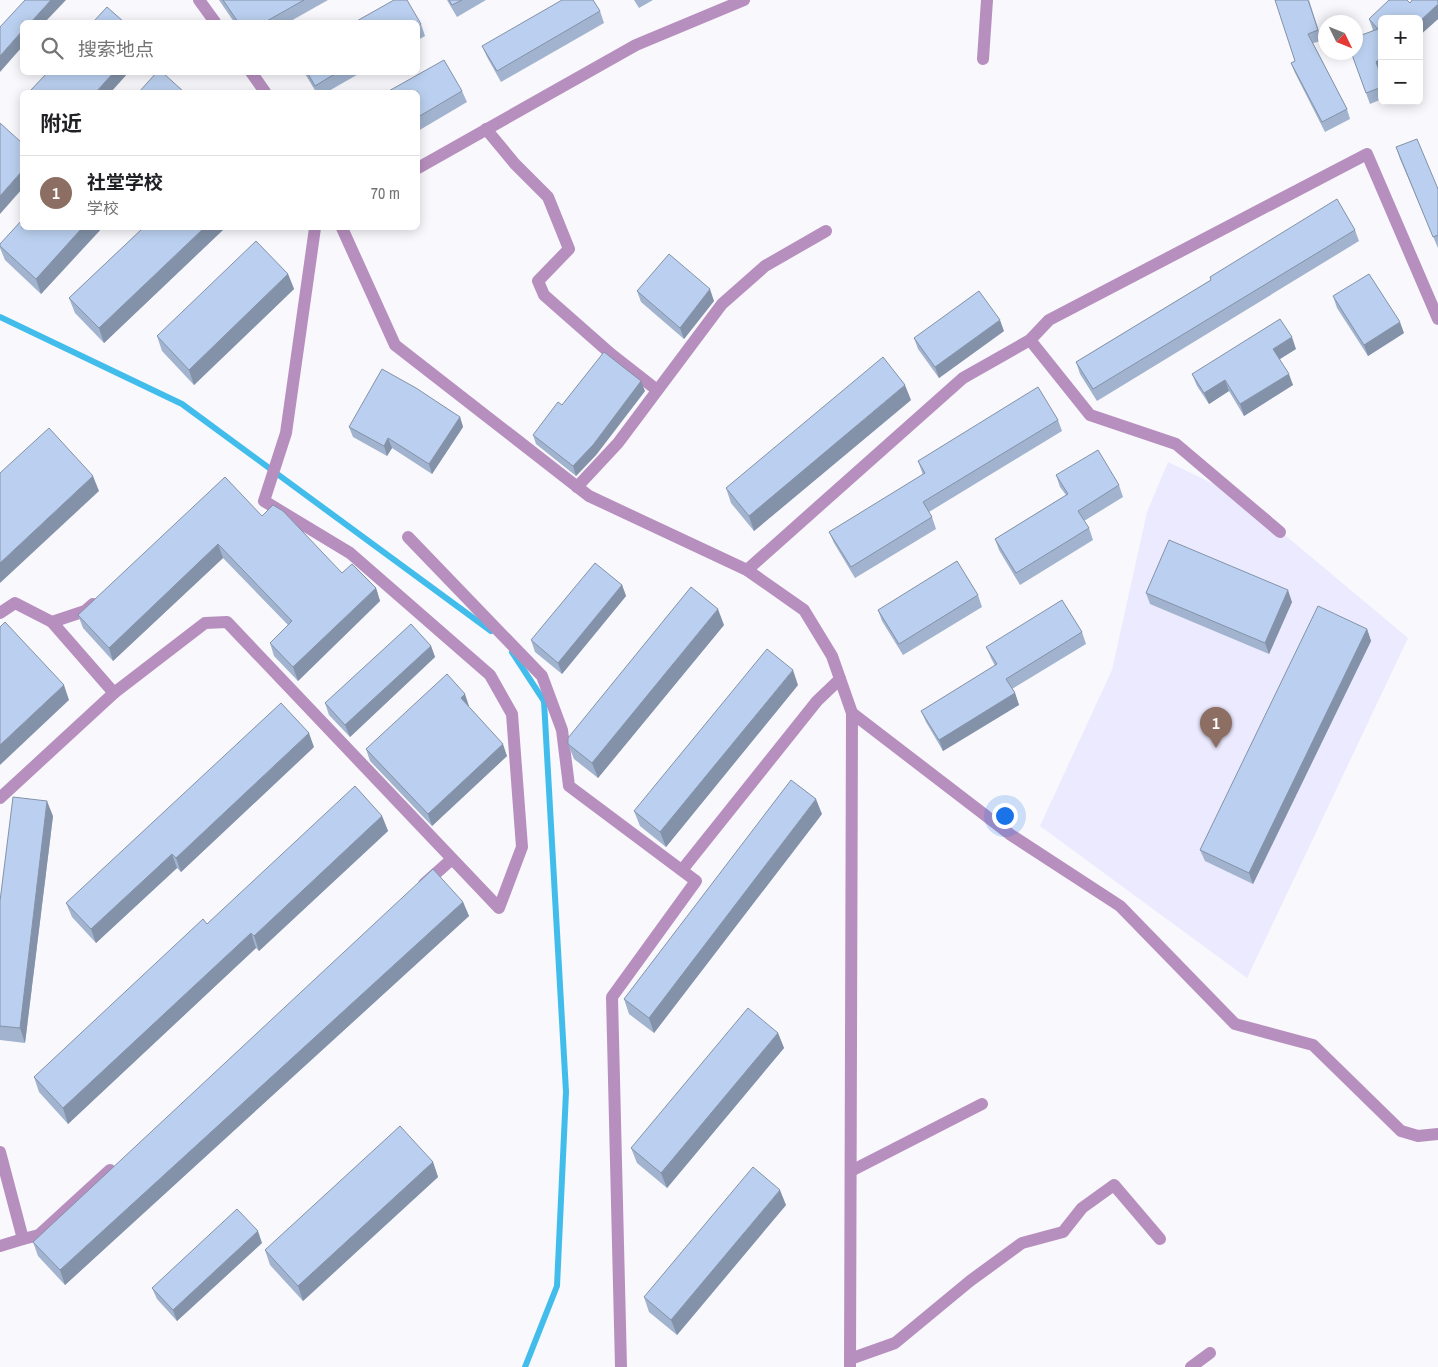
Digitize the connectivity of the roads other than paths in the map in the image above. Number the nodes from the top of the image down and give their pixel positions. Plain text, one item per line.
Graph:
1 (199, 0) edge
2 (744, 0) edge
3 (987, 0) edge
4 (214, 20) edge
5 (983, 59) dead end
6 (253, 75) edge
7 (264, 90) edge
8 (486, 129) junction
9 (420, 167) edge
10 (315, 230) edge
11 (343, 230) edge
12 (826, 231) dead end
13 (1438, 319) edge
14 (1030, 340) junction
15 (657, 390) junction
16 (577, 487) junction
17 (1280, 532) dead end
18 (408, 538) dead end
19 (747, 570) junction
20 (100, 597) edge
21 (0, 613) edge
22 (52, 622) junction
23 (840, 679) junction
24 (114, 693) junction
25 (852, 713) junction
26 (0, 798) edge
27 (452, 859) junction
28 (682, 870) junction
29 (415, 892) edge
30 (982, 1104) dead end
31 (1438, 1134) edge
32 (0, 1152) edge
33 (120, 1161) edge
34 (851, 1171) junction
35 (23, 1239) junction
36 (1160, 1239) dead end
37 (0, 1246) edge
38 (1210, 1353) dead end
39 (850, 1363) edge
40 (622, 1367) edge
41 (1192, 1367) edge

1 - 4 street
2 - 8 street
3 - 5 street
6 - 7 street
8 - 9 street
8 - 15 street
10 - 27 street
11 - 16 street
12 - 15 street
13 - 14 street
14 - 17 street
14 - 19 street
15 - 16 street
16 - 19 street
18 - 28 street
19 - 23 street
20 - 22 street
21 - 22 street
22 - 24 street
23 - 25 street
23 - 28 street
24 - 26 street
24 - 27 street
25 - 31 street
25 - 34 street
27 - 29 street
28 - 40 street
30 - 34 street
32 - 35 street
33 - 35 street
34 - 39 street
35 - 37 street
36 - 39 street
38 - 41 street

